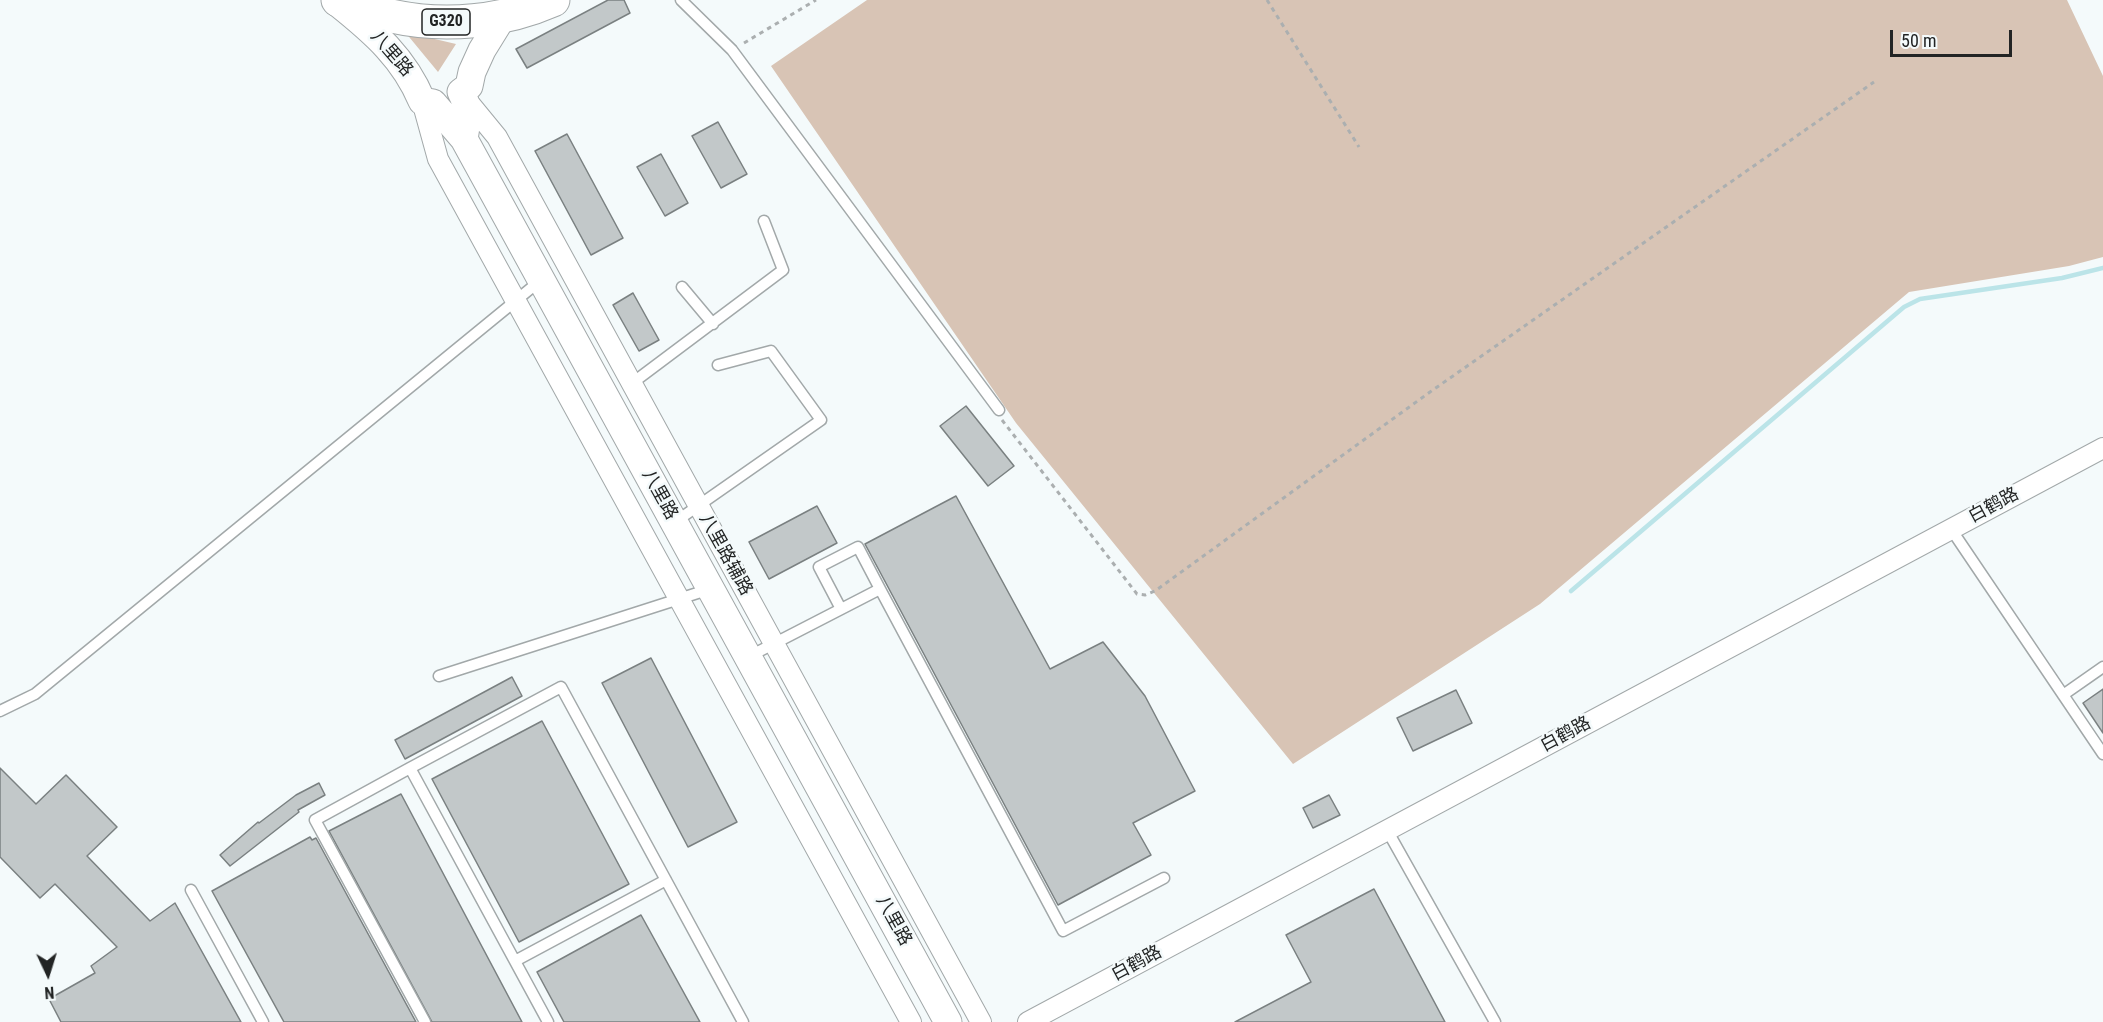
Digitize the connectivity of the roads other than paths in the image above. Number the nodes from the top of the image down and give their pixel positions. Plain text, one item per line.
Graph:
1 (336, 0) edge
2 (553, 0) edge
3 (681, 0) edge
4 (503, 16) junction
5 (461, 92) junction
6 (422, 101) junction
7 (464, 139) junction
8 (764, 221) dead end
9 (541, 280) junction
10 (682, 287) dead end
11 (515, 300) junction
12 (713, 324) junction
13 (718, 365) dead end
14 (632, 384) junction
15 (999, 410) road end
16 (2103, 448) edge
17 (698, 505) junction
18 (674, 523) junction
19 (1951, 529) junction
20 (710, 589) junction
21 (880, 589) junction
22 (679, 599) junction
23 (842, 609) junction
24 (774, 643) junction
25 (748, 657) junction
26 (2103, 667) edge
27 (439, 676) dead end
28 (2063, 695) junction
29 (0, 711) edge
30 (2103, 754) edge
31 (410, 768) junction
32 (1387, 830) junction
33 (1164, 878) dead end
34 (666, 880) junction
35 (191, 890) dead end
36 (515, 961) junction
37 (263, 1022) edge
38 (425, 1022) edge
39 (548, 1022) edge
40 (743, 1022) edge
41 (911, 1022) edge
42 (948, 1022) edge
43 (981, 1022) edge
44 (1028, 1022) edge
45 (1496, 1022) edge

1 - 4 highway, G320
1 - 6 main road, 八里路
2 - 4 highway, G320
3 - 15 lane
4 - 5 main road
5 - 7 main road
5 - 14 street, 八里路辅路
6 - 7 main road, 八里路
6 - 11 street
7 - 9 main road, 八里路
8 - 12 lane
9 - 11 lane
9 - 18 main road, 八里路
10 - 12 lane
11 - 22 street
11 - 29 lane
12 - 14 lane
13 - 17 lane
14 - 17 street, 八里路辅路
16 - 19 street, 白鹤路
17 - 18 lane
17 - 24 street, 八里路辅路
18 - 20 main road, 八里路
19 - 28 lane
19 - 32 street, 白鹤路
20 - 22 lane
20 - 25 main road, 八里路
21 - 23 lane
21 - 23 lane
21 - 33 lane
22 - 27 lane
22 - 41 street
23 - 24 lane
24 - 25 lane
24 - 43 street, 八里路辅路
25 - 42 main road, 八里路
26 - 28 lane
28 - 30 lane
31 - 34 lane
31 - 36 lane
31 - 38 lane
32 - 44 street, 白鹤路
32 - 45 lane
34 - 36 lane
34 - 40 lane
35 - 37 lane
36 - 39 lane

